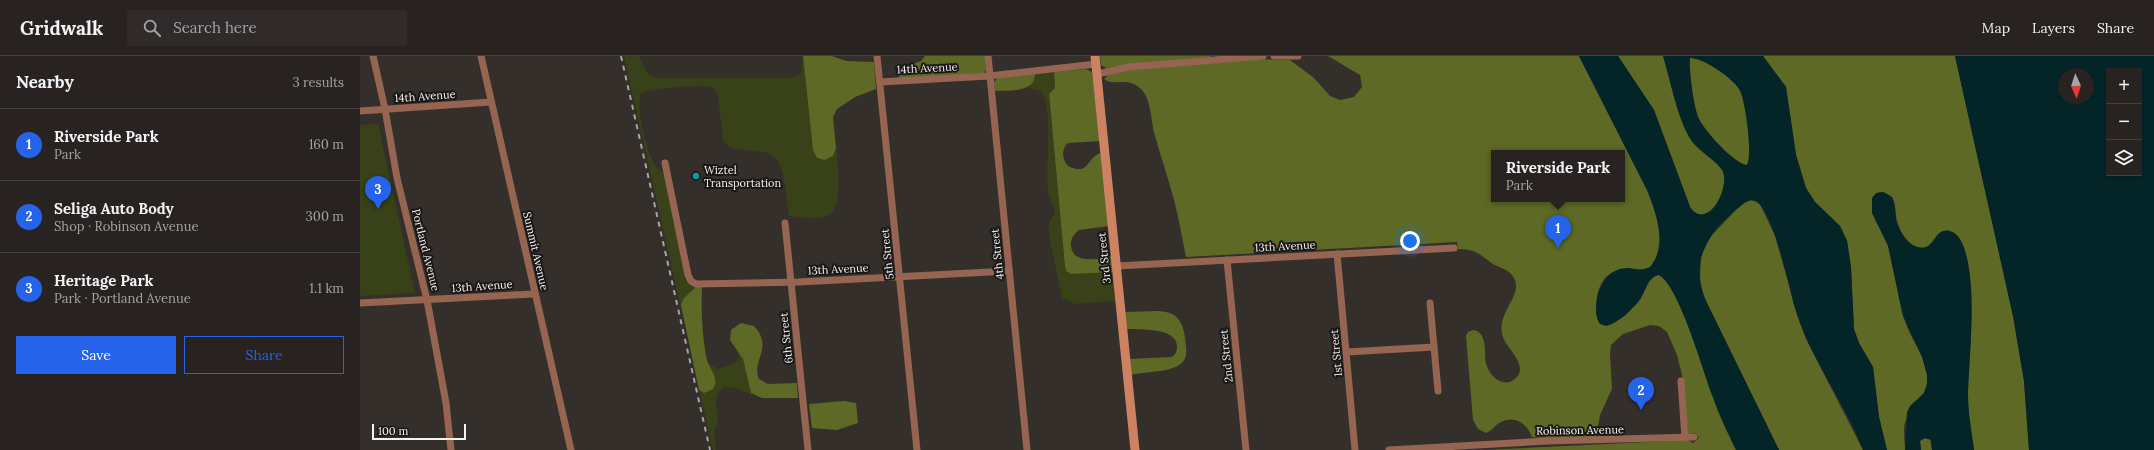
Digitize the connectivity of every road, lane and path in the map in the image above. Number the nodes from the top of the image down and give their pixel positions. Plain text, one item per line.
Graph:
1 (373, 56) edge
2 (481, 56) edge
3 (877, 56) edge
4 (988, 56) edge
5 (1263, 56) edge
6 (1274, 56) edge
7 (1298, 56) edge
8 (1095, 60) edge
9 (1097, 74) junction
10 (989, 76) junction
11 (880, 82) junction
12 (491, 102) junction
13 (386, 109) junction
14 (360, 110) edge
15 (665, 163) dead end
16 (785, 223) dead end
17 (1454, 248) dead end
18 (1337, 254) junction
19 (1227, 260) junction
20 (1117, 266) junction
21 (1010, 271) junction
22 (900, 277) junction
23 (791, 282) junction
24 (534, 294) junction
25 (427, 300) junction
26 (360, 303) edge
27 (1430, 303) dead end
28 (1434, 347) junction
29 (1347, 352) junction
30 (1680, 381) dead end
31 (1438, 391) dead end
32 (1694, 437) dead end
33 (1685, 438) junction
34 (1467, 448) edge
35 (451, 450) edge
36 (571, 450) edge
37 (808, 450) edge
38 (917, 450) edge
39 (1027, 450) edge
40 (1135, 450) edge
41 (1246, 450) edge
42 (1355, 450) edge
43 (1389, 450) edge

1 - 13 street, Portland Avenue
2 - 12 street, Summit Avenue
3 - 11 street, 5th Street
4 - 10 street, 4th Street
5 - 9 street
6 - 7 street
8 - 9 street, 3rd Street
8 - 10 street, 14th Avenue
9 - 20 street, 3rd Street
10 - 11 street, 14th Avenue
10 - 21 street, 4th Street
11 - 22 street, 5th Street
12 - 13 street, 14th Avenue
12 - 24 street, Summit Avenue
13 - 14 street, 14th Avenue
13 - 25 street, Portland Avenue
15 - 23 street, 13th Avenue
16 - 23 street, 6th Street
17 - 18 street, 13th Avenue
18 - 19 street, 13th Avenue
18 - 29 street, 1st Street
19 - 20 street, 13th Avenue
19 - 41 street, 2nd Street
20 - 40 street, 3rd Street
21 - 22 street, 13th Avenue
21 - 39 street, 4th Street
22 - 23 street, 13th Avenue
22 - 38 street, 5th Street
23 - 37 street, 6th Street
24 - 25 street, 13th Avenue
24 - 36 street, Summit Avenue
25 - 26 street, 13th Avenue
25 - 35 street, Portland Avenue
27 - 28 street
28 - 29 street
28 - 31 street
29 - 42 street, 1st Street
30 - 33 street
32 - 33 street, Robinson Avenue
33 - 34 street, Robinson Avenue
34 - 43 street, Robinson Avenue

